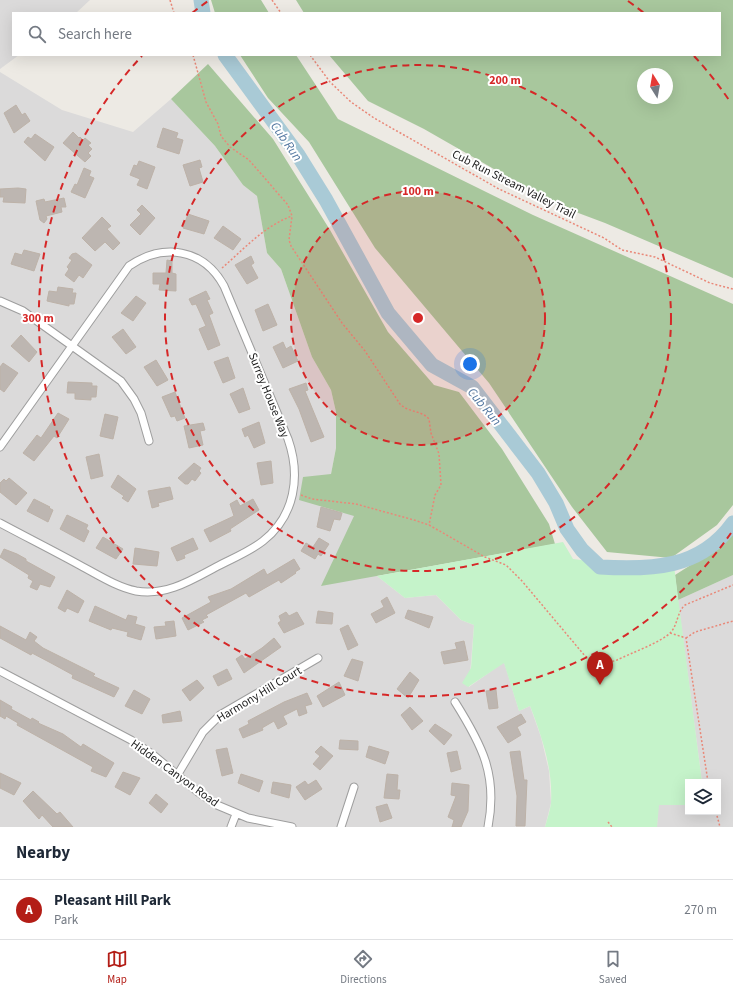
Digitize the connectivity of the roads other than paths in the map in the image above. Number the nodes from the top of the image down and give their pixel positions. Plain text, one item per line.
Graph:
1 (0, 301) edge
2 (72, 345) junction
3 (149, 442) dead end
4 (0, 447) edge
5 (0, 523) edge
6 (318, 658) dead end
7 (0, 670) edge
8 (455, 702) dead end
9 (178, 774) junction
10 (354, 787) dead end
11 (236, 814) junction
12 (232, 827) edge
13 (292, 827) edge
14 (341, 827) edge
15 (488, 827) edge

1 - 2 street
2 - 3 street
2 - 4 street, Surrey House Way
2 - 5 street, Surrey House Way
6 - 9 street, Harmony Hill Court
7 - 9 street, Hidden Canyon Road
8 - 15 street
9 - 11 street, Hidden Canyon Road
10 - 14 street
11 - 12 street
11 - 13 street, Hidden Canyon Road

